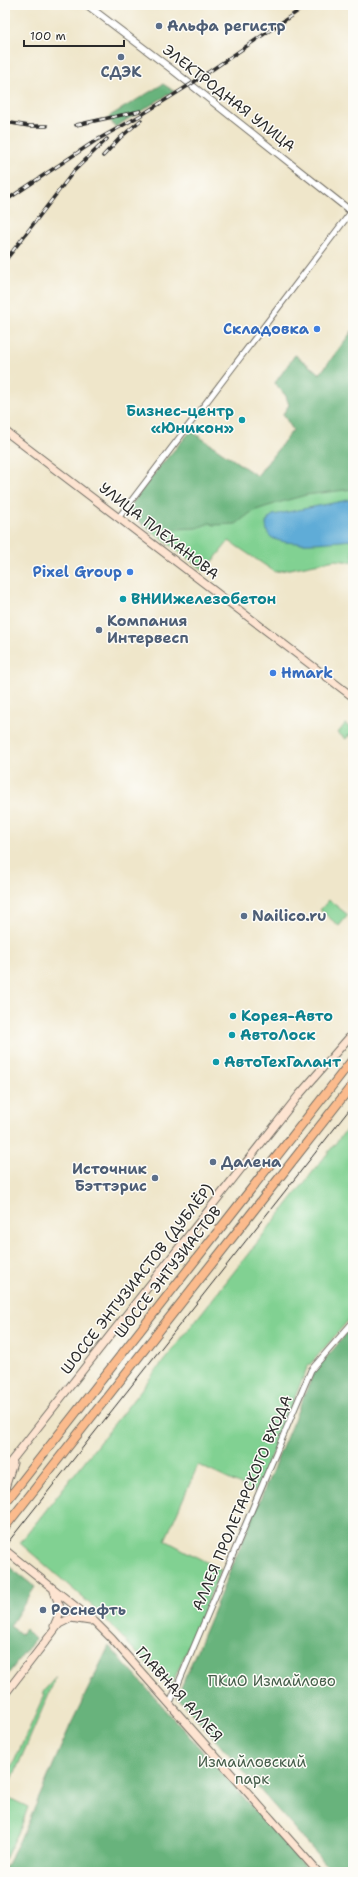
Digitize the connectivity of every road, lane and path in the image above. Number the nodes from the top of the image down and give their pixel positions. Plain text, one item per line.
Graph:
1 (87, 5) edge
2 (352, 212) edge
3 (5, 431) edge
4 (119, 517) junction
5 (353, 697) edge
6 (353, 1033) edge
7 (353, 1059) edge
8 (353, 1084) edge
9 (353, 1322) edge
10 (18, 1452) junction
11 (5, 1469) edge
12 (5, 1488) edge
13 (5, 1503) edge
14 (5, 1527) edge
15 (5, 1550) edge
16 (53, 1589) junction
17 (95, 1622) junction
18 (45, 1640) junction
19 (5, 1694) edge
20 (170, 1703) junction
21 (318, 1872) edge

1 - 2 street, ЭЛЕКТРОДНАЯ УЛИЦА
2 - 4 street
3 - 4 main road, УЛИЦА ПЛЕХАНОВА
4 - 5 main road, УЛИЦА ПЛЕХАНОВА
6 - 10 main road, ШОССЕ ЭНТУЗИАСТОВ (ДУБЛЁР)
7 - 13 main road, ШОССЕ ЭНТУЗИАСТОВ
8 - 14 main road, ШОССЕ ЭНТУЗИАСТОВ
9 - 20 street, АЛЛЕЯ ПРОЛЕТАРСКОГО ВХОДА
10 - 11 main road, ШОССЕ ЭНТУЗИАСТОВ (ДУБЛЁР)
10 - 12 main road
15 - 16 main road, ГЛАВНАЯ АЛЛЕЯ
16 - 17 main road, ГЛАВНАЯ АЛЛЕЯ
16 - 18 main road
17 - 18 main road
17 - 20 main road, ГЛАВНАЯ АЛЛЕЯ
18 - 19 main road
20 - 21 main road, ГЛАВНАЯ АЛЛЕЯ

